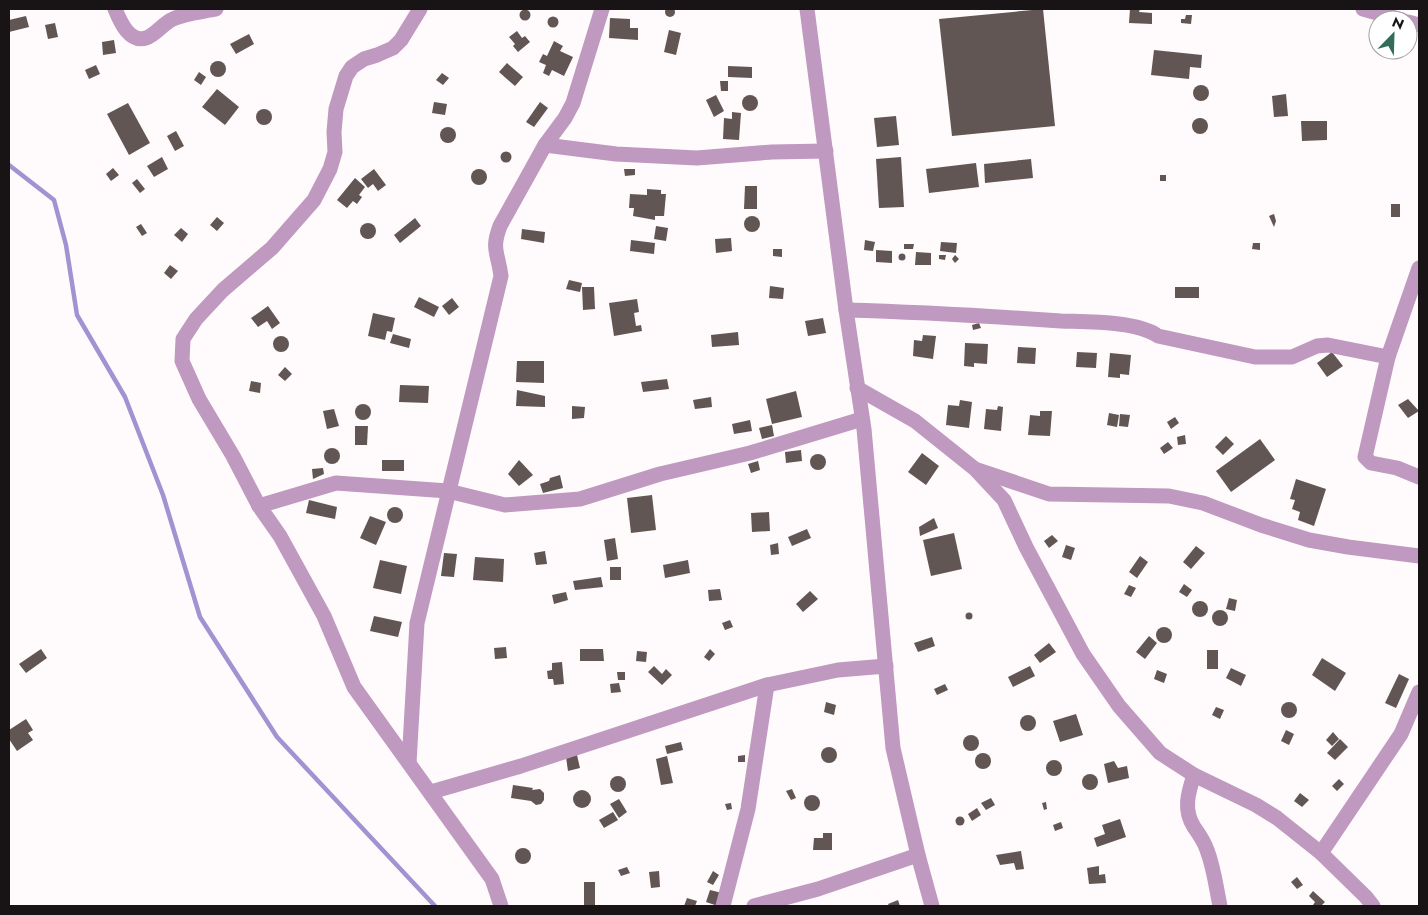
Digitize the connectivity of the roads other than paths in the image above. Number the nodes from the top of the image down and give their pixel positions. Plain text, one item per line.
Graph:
1 (115, 9) edge
2 (216, 9) edge
3 (420, 9) edge
4 (602, 9) edge
5 (807, 9) edge
6 (545, 145) junction
7 (826, 151) junction
8 (1419, 268) edge
9 (846, 310) junction
10 (1388, 357) junction
11 (858, 388) junction
12 (862, 419) junction
13 (975, 469) junction
14 (1419, 477) edge
15 (448, 491) junction
16 (259, 506) junction
17 (1419, 556) edge
18 (886, 666) junction
19 (766, 685) junction
20 (1419, 692) edge
21 (409, 763) junction
22 (1194, 775) junction
23 (431, 792) junction
24 (1321, 853) junction
25 (918, 855) junction
26 (501, 906) edge
27 (723, 906) edge
28 (754, 906) edge
29 (932, 906) edge
30 (1220, 906) edge
31 (1373, 906) edge

1 - 2 street
3 - 16 street
4 - 6 street
5 - 7 street
6 - 7 street
6 - 15 street
7 - 9 street
8 - 10 street
9 - 10 street
9 - 11 street
10 - 14 street
11 - 12 street
11 - 13 street
12 - 15 street
12 - 18 street
13 - 17 street
13 - 22 street
15 - 16 street
15 - 21 street
16 - 21 street
18 - 19 street
18 - 25 street
19 - 23 street
19 - 27 street
20 - 24 street
21 - 23 street
22 - 24 street
22 - 30 street
23 - 26 street
24 - 31 street
25 - 28 street
25 - 29 street

